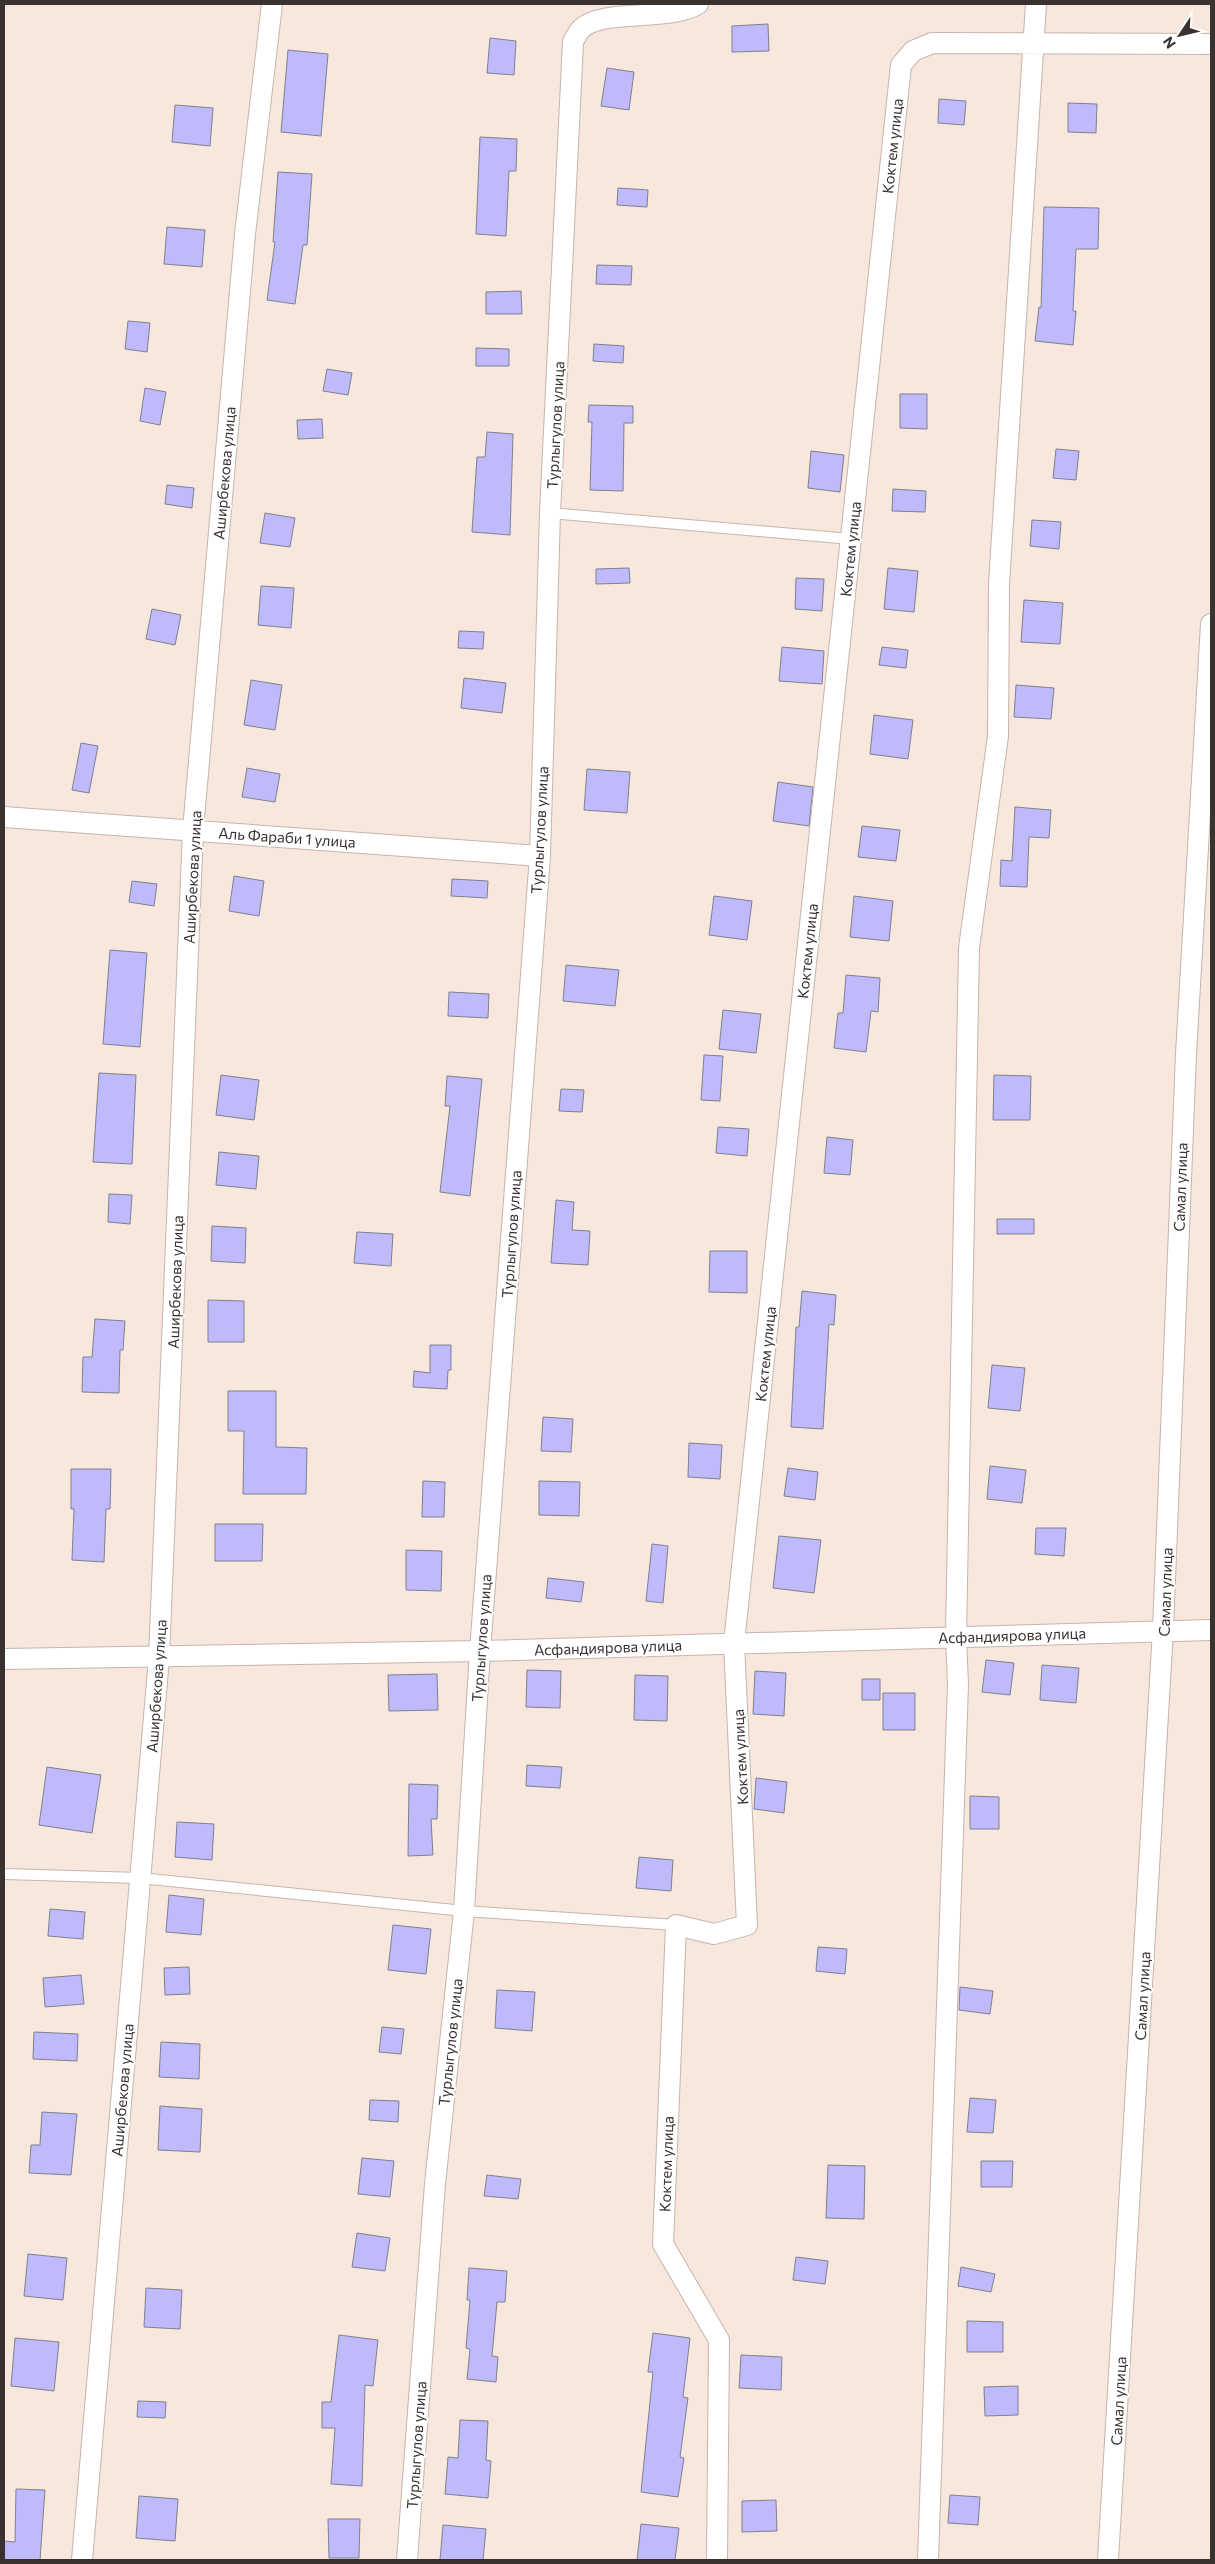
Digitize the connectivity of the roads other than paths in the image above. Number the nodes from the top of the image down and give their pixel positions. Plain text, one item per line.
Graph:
1 (272, 4) edge
2 (698, 4) edge
3 (1036, 4) edge
4 (1034, 42) junction
5 (1211, 44) edge
6 (550, 513) junction
7 (851, 539) junction
8 (1211, 624) edge
9 (4, 817) edge
10 (193, 830) junction
11 (540, 856) junction
12 (1163, 1630) junction
13 (1211, 1630) edge
14 (956, 1636) junction
15 (734, 1643) junction
16 (480, 1651) junction
17 (159, 1658) junction
18 (4, 1659) edge
19 (4, 1874) edge
20 (140, 1878) junction
21 (464, 1911) junction
22 (676, 1925) junction
23 (82, 2560) edge
24 (407, 2560) edge
25 (717, 2560) edge
26 (928, 2560) edge
27 (1108, 2560) edge

1 - 10 street, Аширбекова улица
2 - 6 street, Турлыгулов улица
3 - 4 street
4 - 5 street
4 - 7 street, Коктем улица
4 - 14 street
6 - 7 lane
6 - 11 street, Турлыгулов улица
7 - 15 street, Коктем улица
8 - 12 street, Самал улица
9 - 10 street, Аль Фараби 1 улица
10 - 11 street, Аль Фараби 1 улица
10 - 17 street, Аширбекова улица
11 - 16 street, Турлыгулов улица
12 - 13 street, Асфандиярова улица
12 - 14 street, Асфандиярова улица
12 - 27 street, Самал улица
14 - 15 street, Асфандиярова улица
14 - 26 street
15 - 16 street, Асфандиярова улица
15 - 22 street, Коктем улица
16 - 17 street, Асфандиярова улица
16 - 21 street, Турлыгулов улица
17 - 18 street, Асфандиярова улица
17 - 20 street, Аширбекова улица
19 - 20 lane
20 - 21 lane
20 - 23 street, Аширбекова улица
21 - 22 lane
21 - 24 street, Турлыгулов улица
22 - 25 street, Коктем улица

